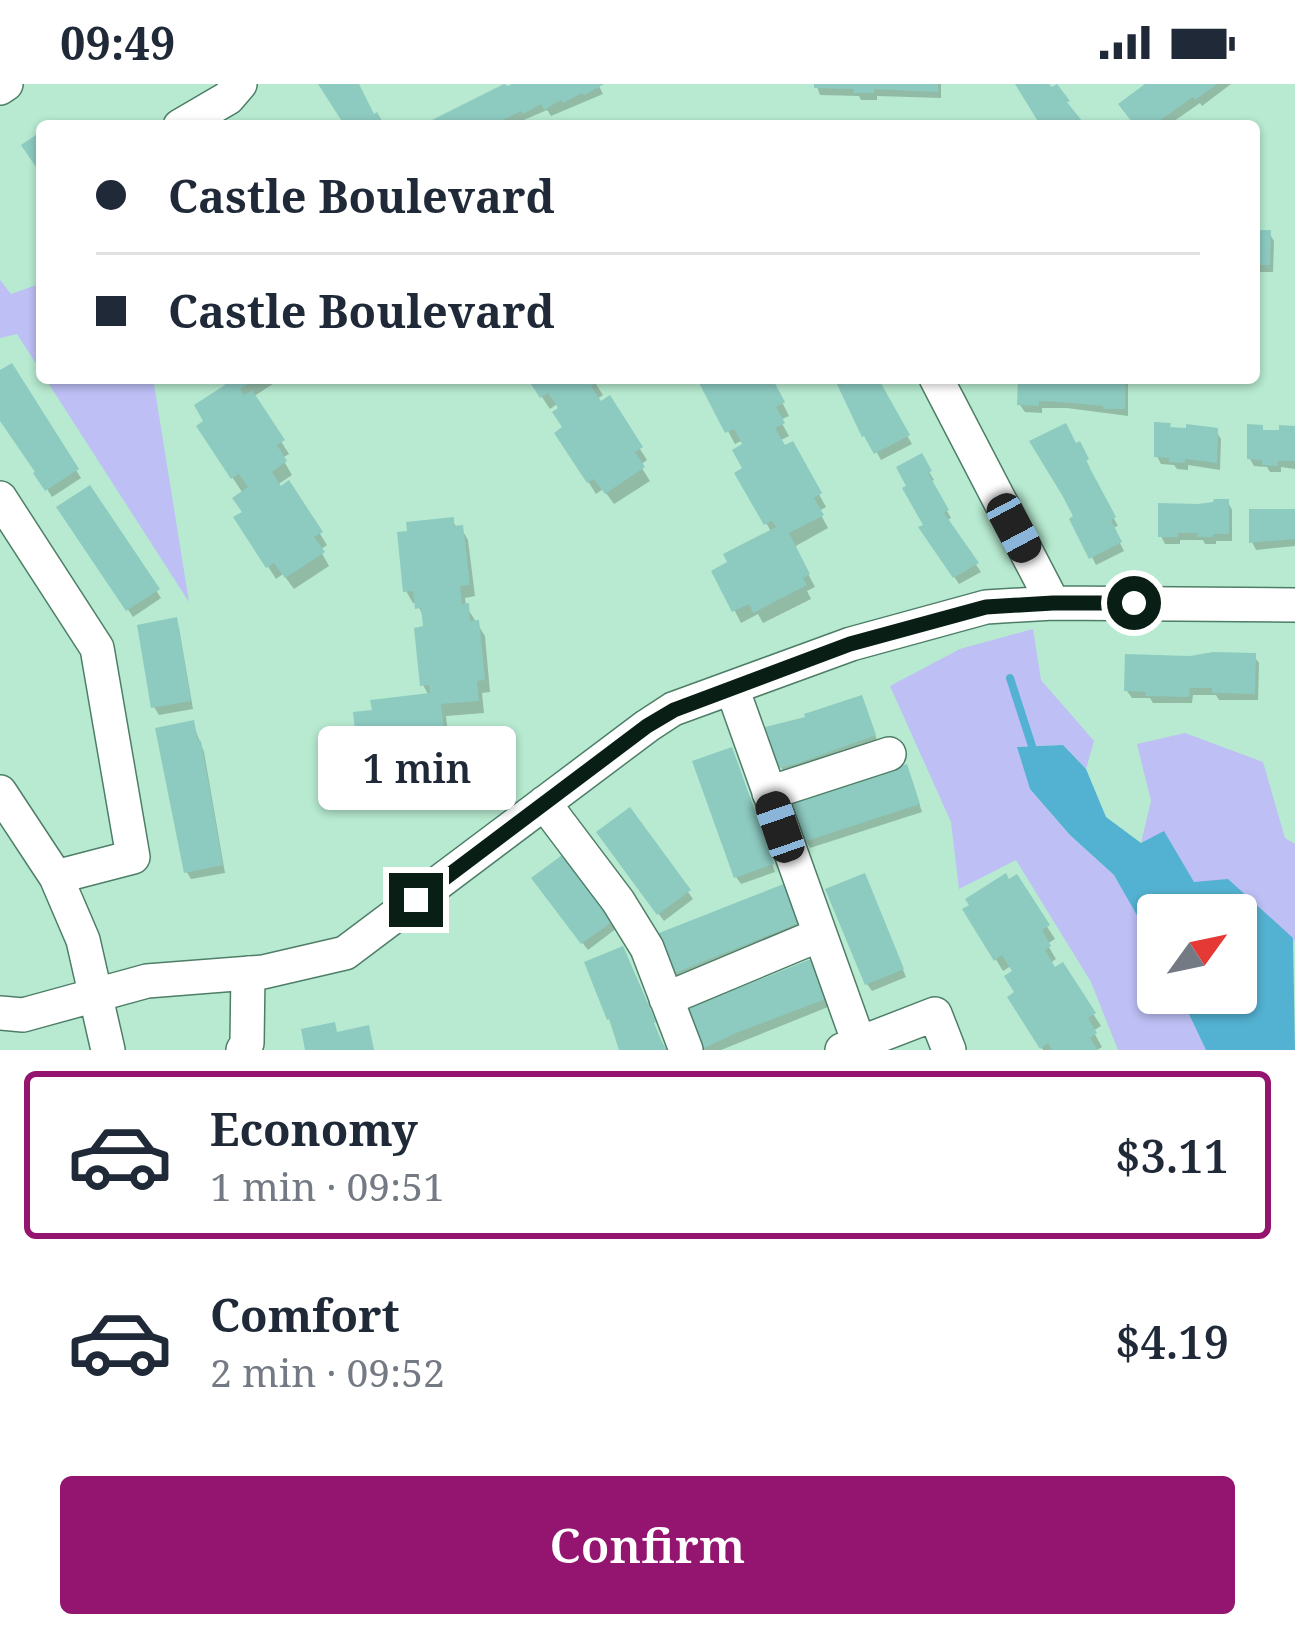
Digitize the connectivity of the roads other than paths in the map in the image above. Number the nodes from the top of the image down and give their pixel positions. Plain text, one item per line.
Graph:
1 (240, 84) edge
2 (190, 120) edge
3 (939, 384) edge
4 (4, 514) edge
5 (1053, 603) junction
6 (1295, 604) edge
7 (732, 688) junction
8 (889, 754) dead end
9 (0, 792) edge
10 (769, 793) junction
11 (544, 803) junction
12 (56, 878) junction
13 (819, 935) junction
14 (248, 973) junction
15 (97, 993) junction
16 (666, 998) junction
17 (8, 1022) edge
18 (863, 1045) edge
19 (108, 1050) edge
20 (243, 1050) edge
21 (686, 1050) edge
22 (949, 1050) edge

1 - 2 street
3 - 5 street
4 - 12 street
5 - 6 street
5 - 7 street
7 - 10 street
7 - 11 street
8 - 10 street
9 - 12 street
10 - 13 street
11 - 14 street
11 - 16 street
12 - 15 street
13 - 16 street
13 - 18 street
14 - 15 street
14 - 20 street
15 - 17 street
15 - 19 street
16 - 21 street
18 - 22 street

